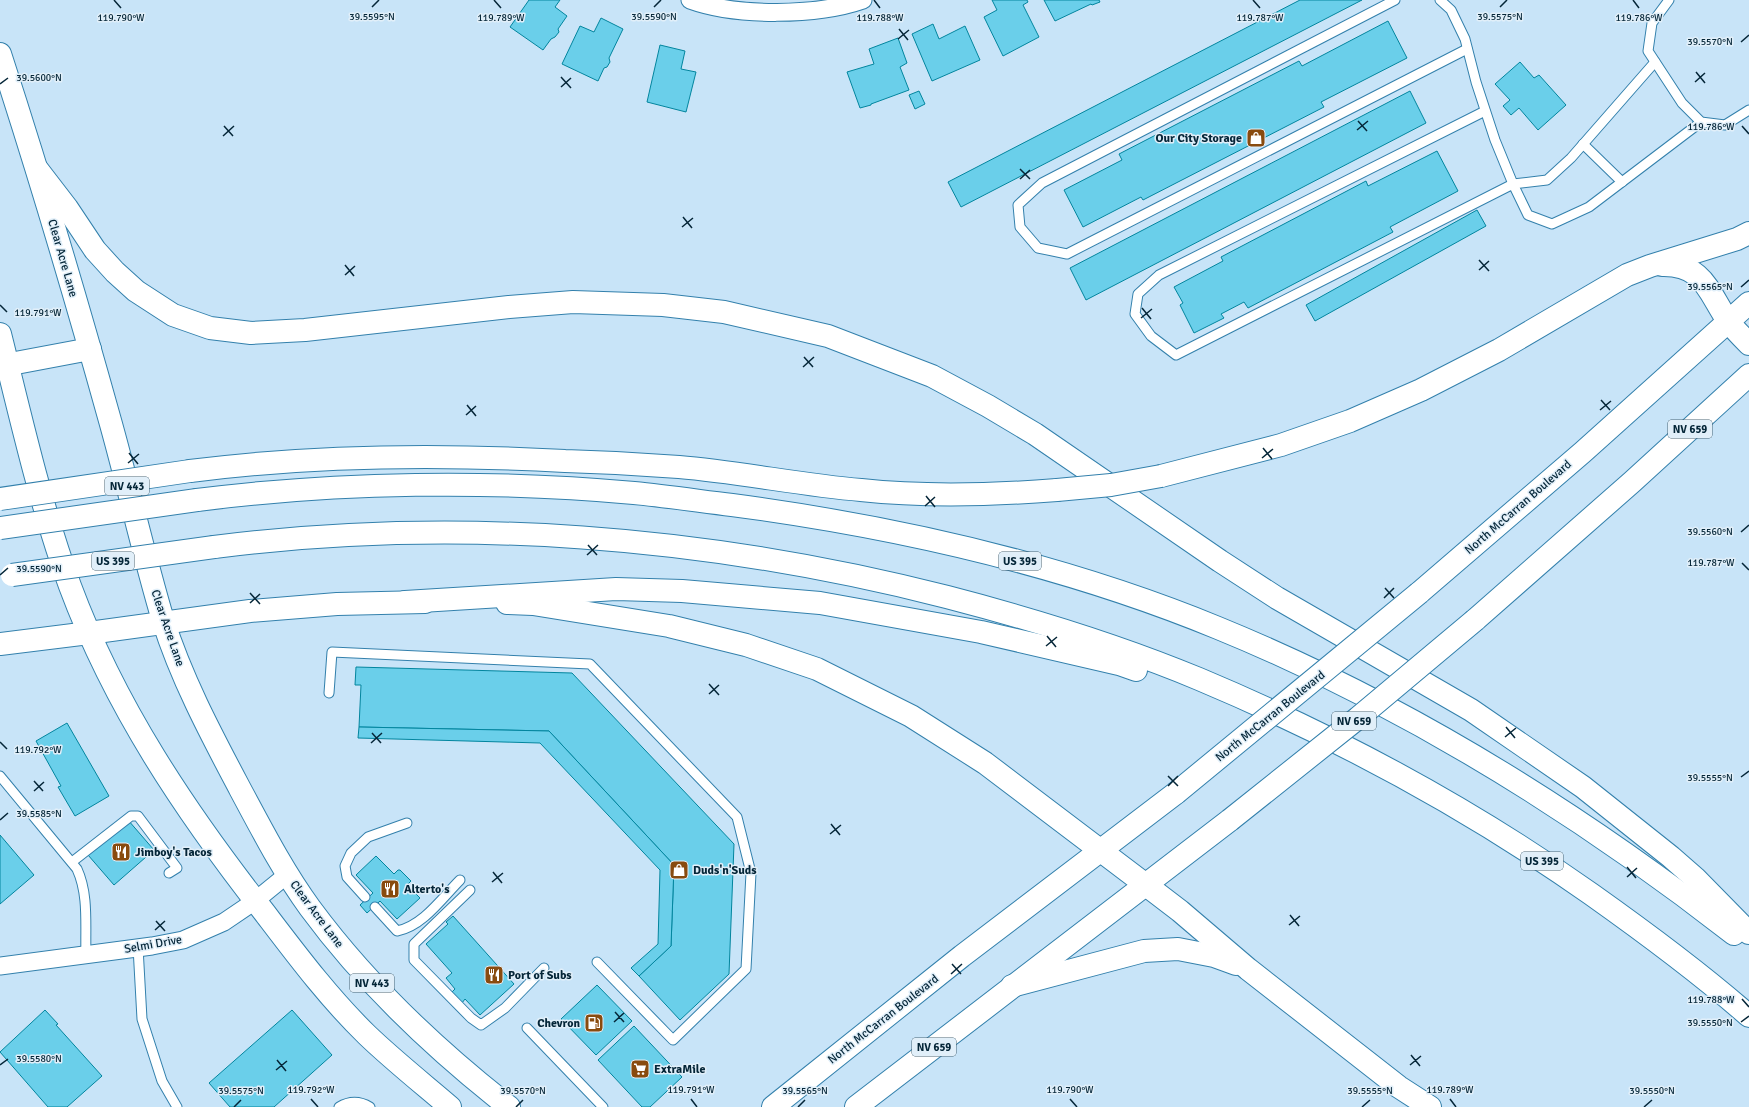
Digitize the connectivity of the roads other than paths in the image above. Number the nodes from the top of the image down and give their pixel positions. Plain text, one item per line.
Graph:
1 (690, 0) edge
2 (863, 0) edge
3 (1395, 0) edge
4 (1440, 0) edge
5 (1669, 0) edge
6 (1467, 48) junction
7 (0, 54) edge
8 (1655, 62) junction
9 (1749, 110) edge
10 (1485, 111) junction
11 (1701, 122) junction
12 (1583, 144) junction
13 (37, 169) junction
14 (1622, 182) junction
15 (1513, 184) junction
16 (1749, 233) edge
17 (1650, 266) junction
18 (1749, 303) edge
19 (1728, 322) junction
20 (0, 334) edge
21 (1749, 344) edge
22 (90, 350) junction
23 (4, 366) edge
24 (1749, 376) edge
25 (0, 499) edge
26 (0, 528) edge
27 (6, 576) edge
28 (405, 602) junction
29 (164, 623) junction
30 (89, 633) junction
31 (0, 644) edge
32 (329, 693) dead end
33 (1317, 732) junction
34 (0, 776) edge
35 (407, 823) dead end
36 (1100, 851) junction
37 (72, 862) junction
38 (169, 873) dead end
39 (288, 874) junction
40 (460, 880) dead end
41 (1146, 885) junction
42 (470, 890) dead end
43 (366, 897) dead end
44 (255, 901) junction
45 (375, 907) dead end
46 (1749, 934) edge
47 (1749, 946) edge
48 (138, 947) junction
49 (86, 954) junction
50 (597, 962) dead end
51 (0, 966) edge
52 (544, 968) dead end
53 (1248, 969) junction
54 (1012, 986) junction
55 (1749, 1016) edge
56 (527, 1028) dead end
57 (177, 1107) edge
58 (339, 1107) edge
59 (370, 1107) edge
60 (450, 1107) edge
61 (509, 1107) edge
62 (603, 1107) edge
63 (773, 1107) edge
64 (856, 1107) edge
65 (1430, 1107) edge

1 - 2 street
3 - 6 lane
4 - 6 lane
5 - 8 lane
6 - 10 lane
7 - 13 main road, Clear Acre Lane / NV 443
8 - 11 lane
8 - 12 lane
9 - 11 lane
10 - 15 lane
10 - 15 lane
11 - 14 lane
12 - 14 lane
12 - 15 lane
13 - 22 main road, Clear Acre Lane / NV 443
13 - 46 main road
14 - 15 lane
16 - 17 main road
17 - 19 main road
17 - 25 main road, bridge
18 - 19 main road, North McCarran Boulevard
19 - 21 main road
19 - 36 main road, North McCarran Boulevard, bridge
20 - 23 main road, NV 443
22 - 23 main road
22 - 29 main road, Clear Acre Lane / NV 443
23 - 30 main road, NV 443
24 - 41 main road, NV 659, bridge
26 - 47 main road, US 395, bridge
27 - 33 main road, US 395, bridge
28 - 29 main road
28 - 33 main road
28 - 36 main road
29 - 30 main road
29 - 39 main road, Clear Acre Lane / NV 443
30 - 31 main road
30 - 44 main road, NV 443
32 - 50 lane
33 - 55 main road, US 395
34 - 37 lane
35 - 43 lane
36 - 41 main road
36 - 63 main road, North McCarran Boulevard
37 - 38 lane
37 - 49 lane
39 - 44 street, Selmi Drive
39 - 61 main road, Clear Acre Lane / NV 443
40 - 45 lane
41 - 53 main road
41 - 54 main road, NV 659
42 - 52 lane
44 - 48 street, Selmi Drive
44 - 60 main road, NV 443
48 - 49 street, Selmi Drive
48 - 57 lane
49 - 51 street, Selmi Drive
53 - 54 main road
53 - 65 main road
54 - 64 main road, NV 659
56 - 62 lane
58 - 59 lane

